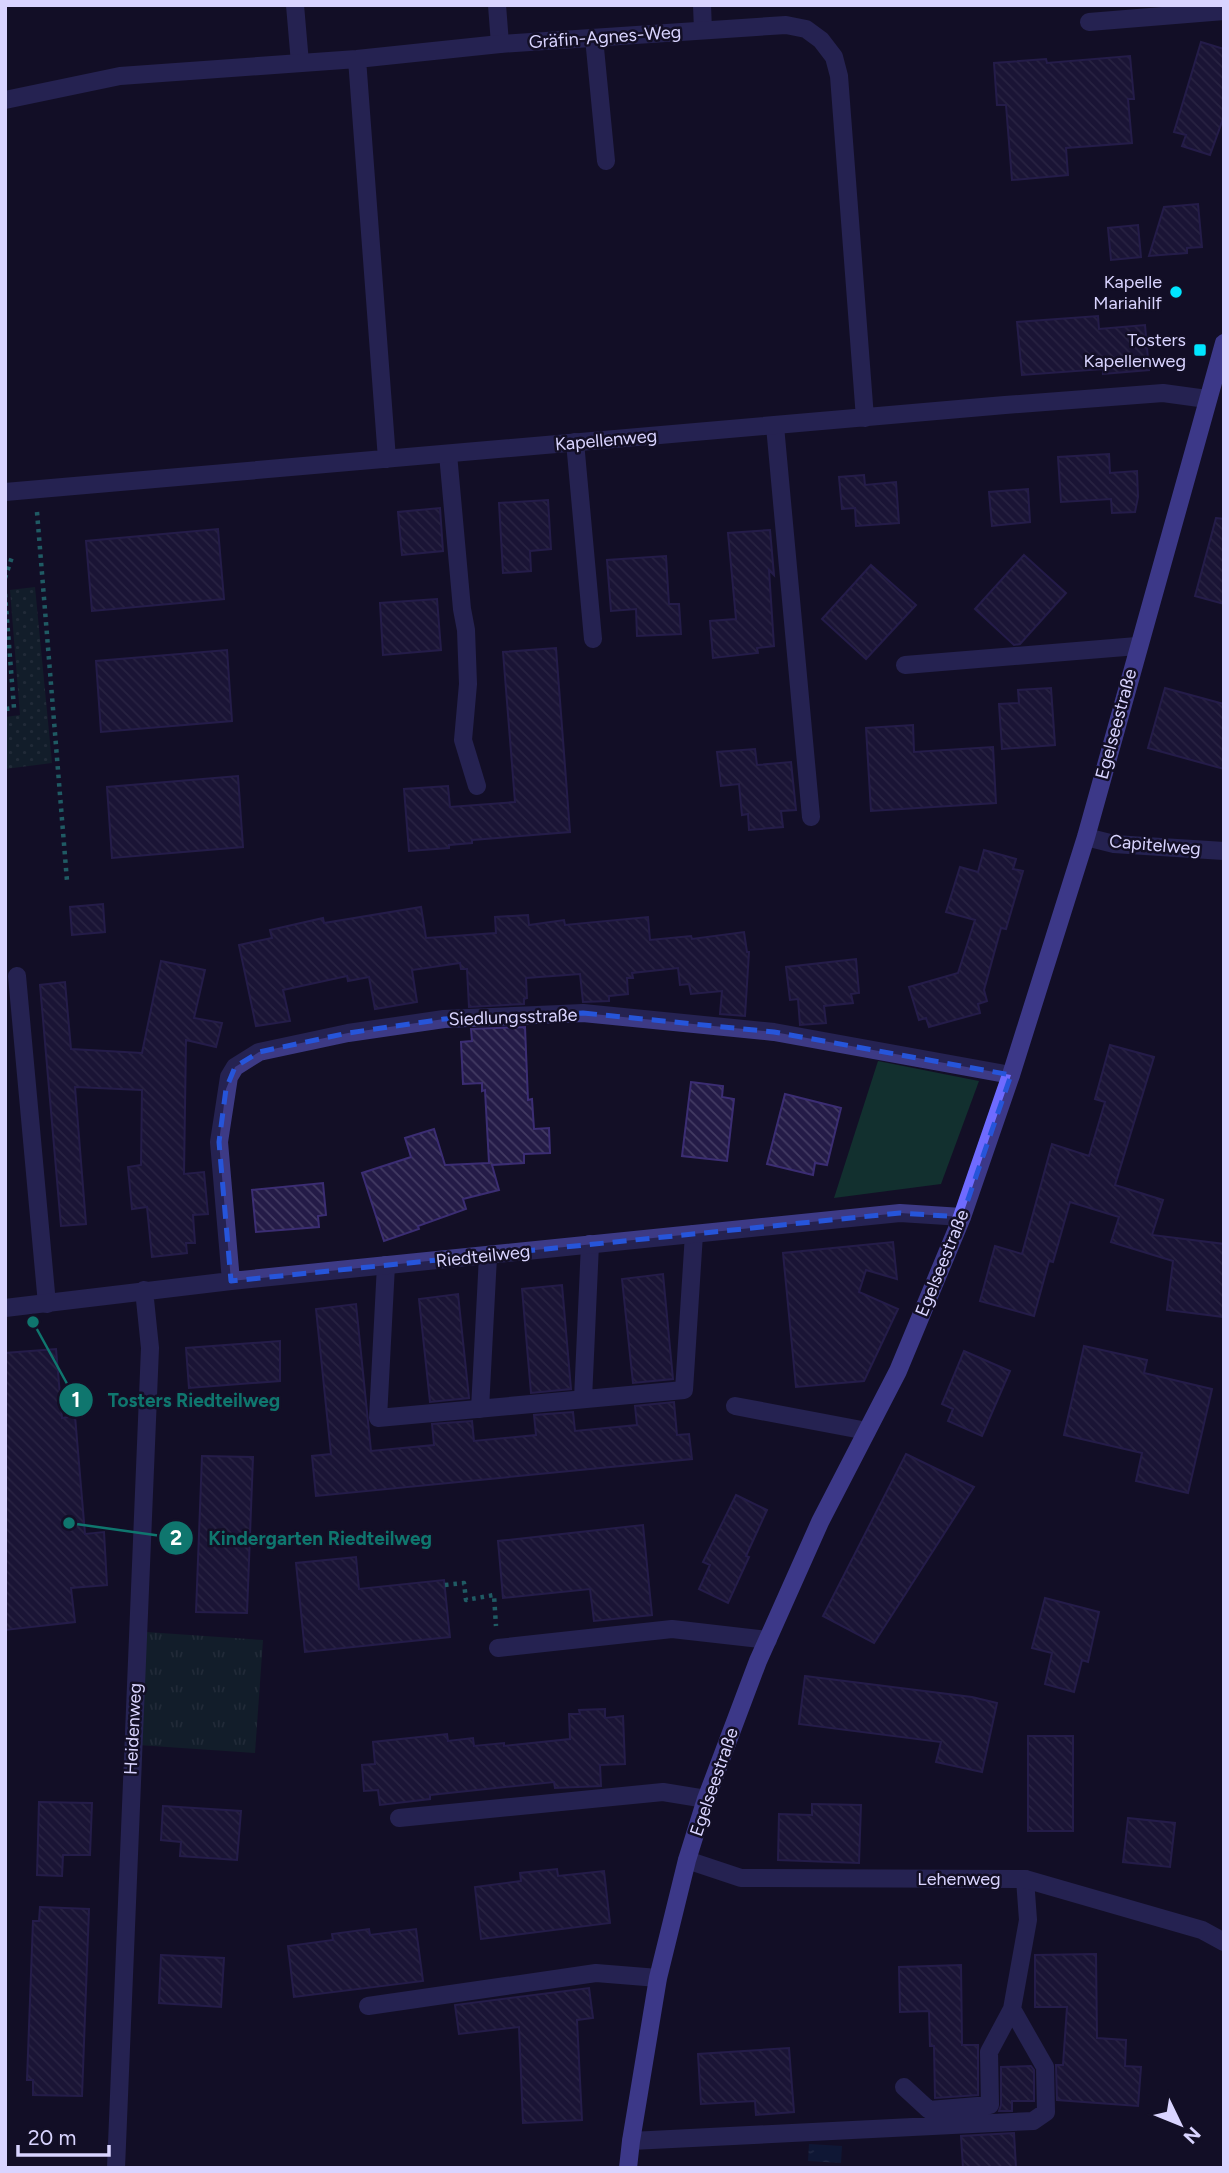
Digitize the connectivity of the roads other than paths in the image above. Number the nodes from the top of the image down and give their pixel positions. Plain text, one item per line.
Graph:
1 (295, 5) edge
2 (497, 5) edge
3 (702, 5) edge
4 (1224, 11) edge
5 (1089, 22) dead end
6 (703, 30) junction
7 (594, 38) junction
8 (500, 44) junction
9 (357, 60) junction
10 (300, 63) junction
11 (5, 100) edge
12 (606, 160) dead end
13 (1224, 343) edge
14 (1207, 399) junction
15 (865, 418) junction
16 (775, 426) junction
17 (575, 442) junction
18 (448, 454) junction
19 (387, 459) junction
20 (5, 492) edge
21 (593, 639) dead end
22 (1137, 646) junction
23 (905, 665) dead end
24 (477, 786) dead end
25 (811, 817) dead end
26 (1086, 837) junction
27 (1224, 851) edge
28 (17, 976) dead end
29 (1011, 1075) junction
30 (962, 1217) junction
31 (694, 1234) junction
32 (590, 1244) junction
33 (488, 1256) junction
34 (386, 1265) junction
35 (231, 1281) junction
36 (144, 1290) junction
37 (47, 1304) junction
38 (5, 1308) edge
39 (583, 1399) junction
40 (735, 1406) dead end
41 (481, 1409) junction
42 (867, 1431) junction
43 (768, 1640) junction
44 (498, 1647) road end
45 (706, 1799) junction
46 (400, 1818) dead end
47 (687, 1860) junction
48 (1026, 1879) junction
49 (1224, 1942) edge
50 (658, 1979) junction
51 (368, 2006) dead end
52 (1012, 2009) junction
53 (904, 2087) dead end
54 (631, 2141) junction
55 (116, 2168) edge
56 (628, 2168) edge

1 - 10 street
2 - 8 street
3 - 6 street
4 - 5 street
6 - 7 street, Gräfin-Agnes-Weg
6 - 15 street, Gräfin-Agnes-Weg
7 - 8 street, Gräfin-Agnes-Weg
7 - 12 street
8 - 9 street, Gräfin-Agnes-Weg
9 - 10 street, Gräfin-Agnes-Weg
9 - 19 street
10 - 11 street, Gräfin-Agnes-Weg
13 - 14 street, Egelseestraße
14 - 15 street, Kapellenweg
14 - 22 street, Egelseestraße
15 - 16 street, Kapellenweg
16 - 17 street, Kapellenweg
16 - 25 street
17 - 18 street, Kapellenweg
17 - 21 street
18 - 19 street, Kapellenweg
18 - 24 street
19 - 20 street, Kapellenweg
22 - 23 street
22 - 26 street, Egelseestraße
26 - 27 street, Capitelweg
26 - 29 street, Egelseestraße
28 - 37 street
29 - 30 street, Egelseestraße
29 - 35 street, Siedlungsstraße
30 - 31 street, Riedteilweg
30 - 42 street, Egelseestraße
31 - 32 street, Riedteilweg
31 - 39 street
32 - 33 street, Riedteilweg
32 - 39 street
33 - 34 street, Riedteilweg
33 - 41 street
34 - 35 street, Riedteilweg
34 - 41 street
35 - 36 street, Riedteilweg
36 - 37 street, Riedteilweg
36 - 55 street, Heidenweg
37 - 38 street, Riedteilweg
39 - 41 street
40 - 42 street
42 - 43 street, Egelseestraße
43 - 44 street
43 - 45 street, Egelseestraße
45 - 46 street
45 - 47 street, Egelseestraße
47 - 48 street, Lehenweg
47 - 50 street, Egelseestraße
48 - 49 street, Lehenweg
48 - 52 street
50 - 51 street
50 - 54 street, Egelseestraße
52 - 53 street
52 - 54 street
54 - 56 street, Egelseestraße

